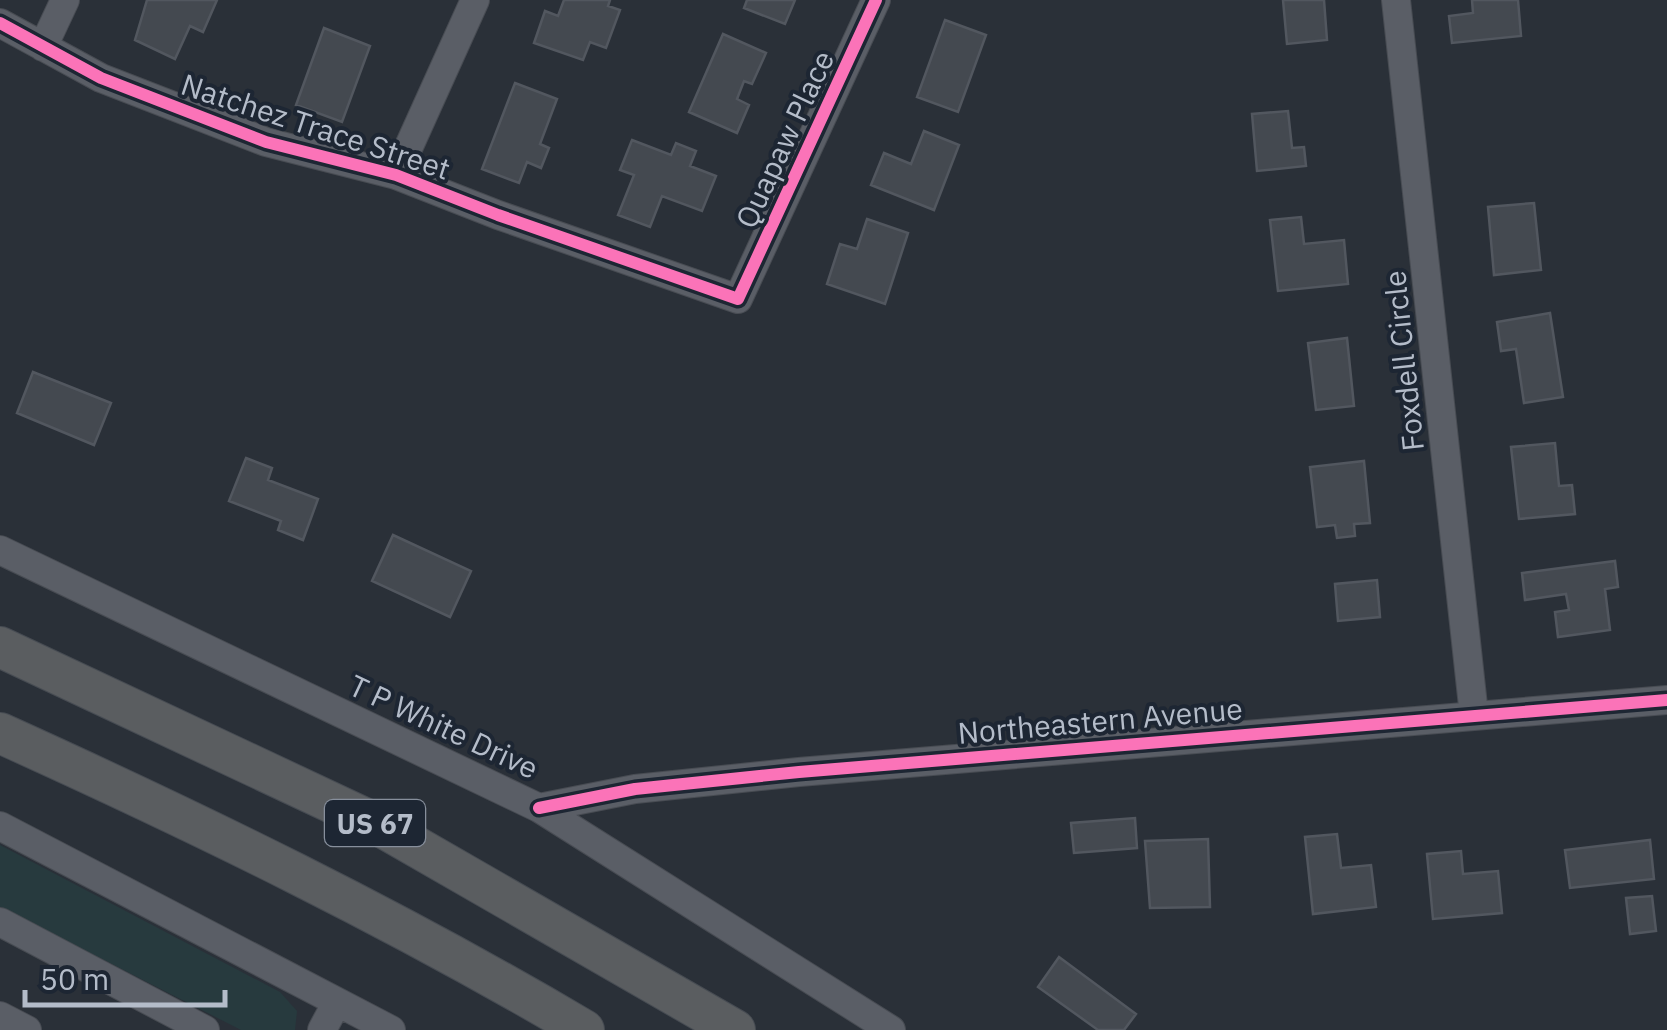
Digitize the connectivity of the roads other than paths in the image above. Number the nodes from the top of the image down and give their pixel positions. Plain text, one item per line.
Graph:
1 (65, 0) edge
2 (475, 0) edge
3 (876, 0) edge
4 (1396, 0) edge
5 (0, 23) edge
6 (43, 46) junction
7 (396, 174) junction
8 (738, 299) joint
9 (0, 550) edge
10 (0, 647) edge
11 (1667, 700) edge
12 (1474, 715) junction
13 (0, 733) edge
14 (539, 808) junction
15 (0, 826) edge
16 (0, 922) edge
17 (338, 1002) junction
18 (0, 1016) edge
19 (27, 1030) edge
20 (205, 1030) edge
21 (322, 1030) edge
22 (391, 1030) edge
23 (584, 1030) edge
24 (735, 1030) edge
25 (891, 1030) edge

1 - 6 street
2 - 7 street
3 - 8 street, Quapaw Place
4 - 12 street, Foxdell Circle
5 - 6 street, Natchez Trace Street
6 - 7 street, Natchez Trace Street
7 - 8 street, Natchez Trace Street
9 - 14 street, T P White Drive
10 - 24 highway, US 67
11 - 12 street, Northeastern Avenue
12 - 14 street, Northeastern Avenue
13 - 23 highway, US 67
14 - 25 street, T P White Drive
15 - 17 street
16 - 20 street
17 - 21 street
17 - 22 street
18 - 19 street

